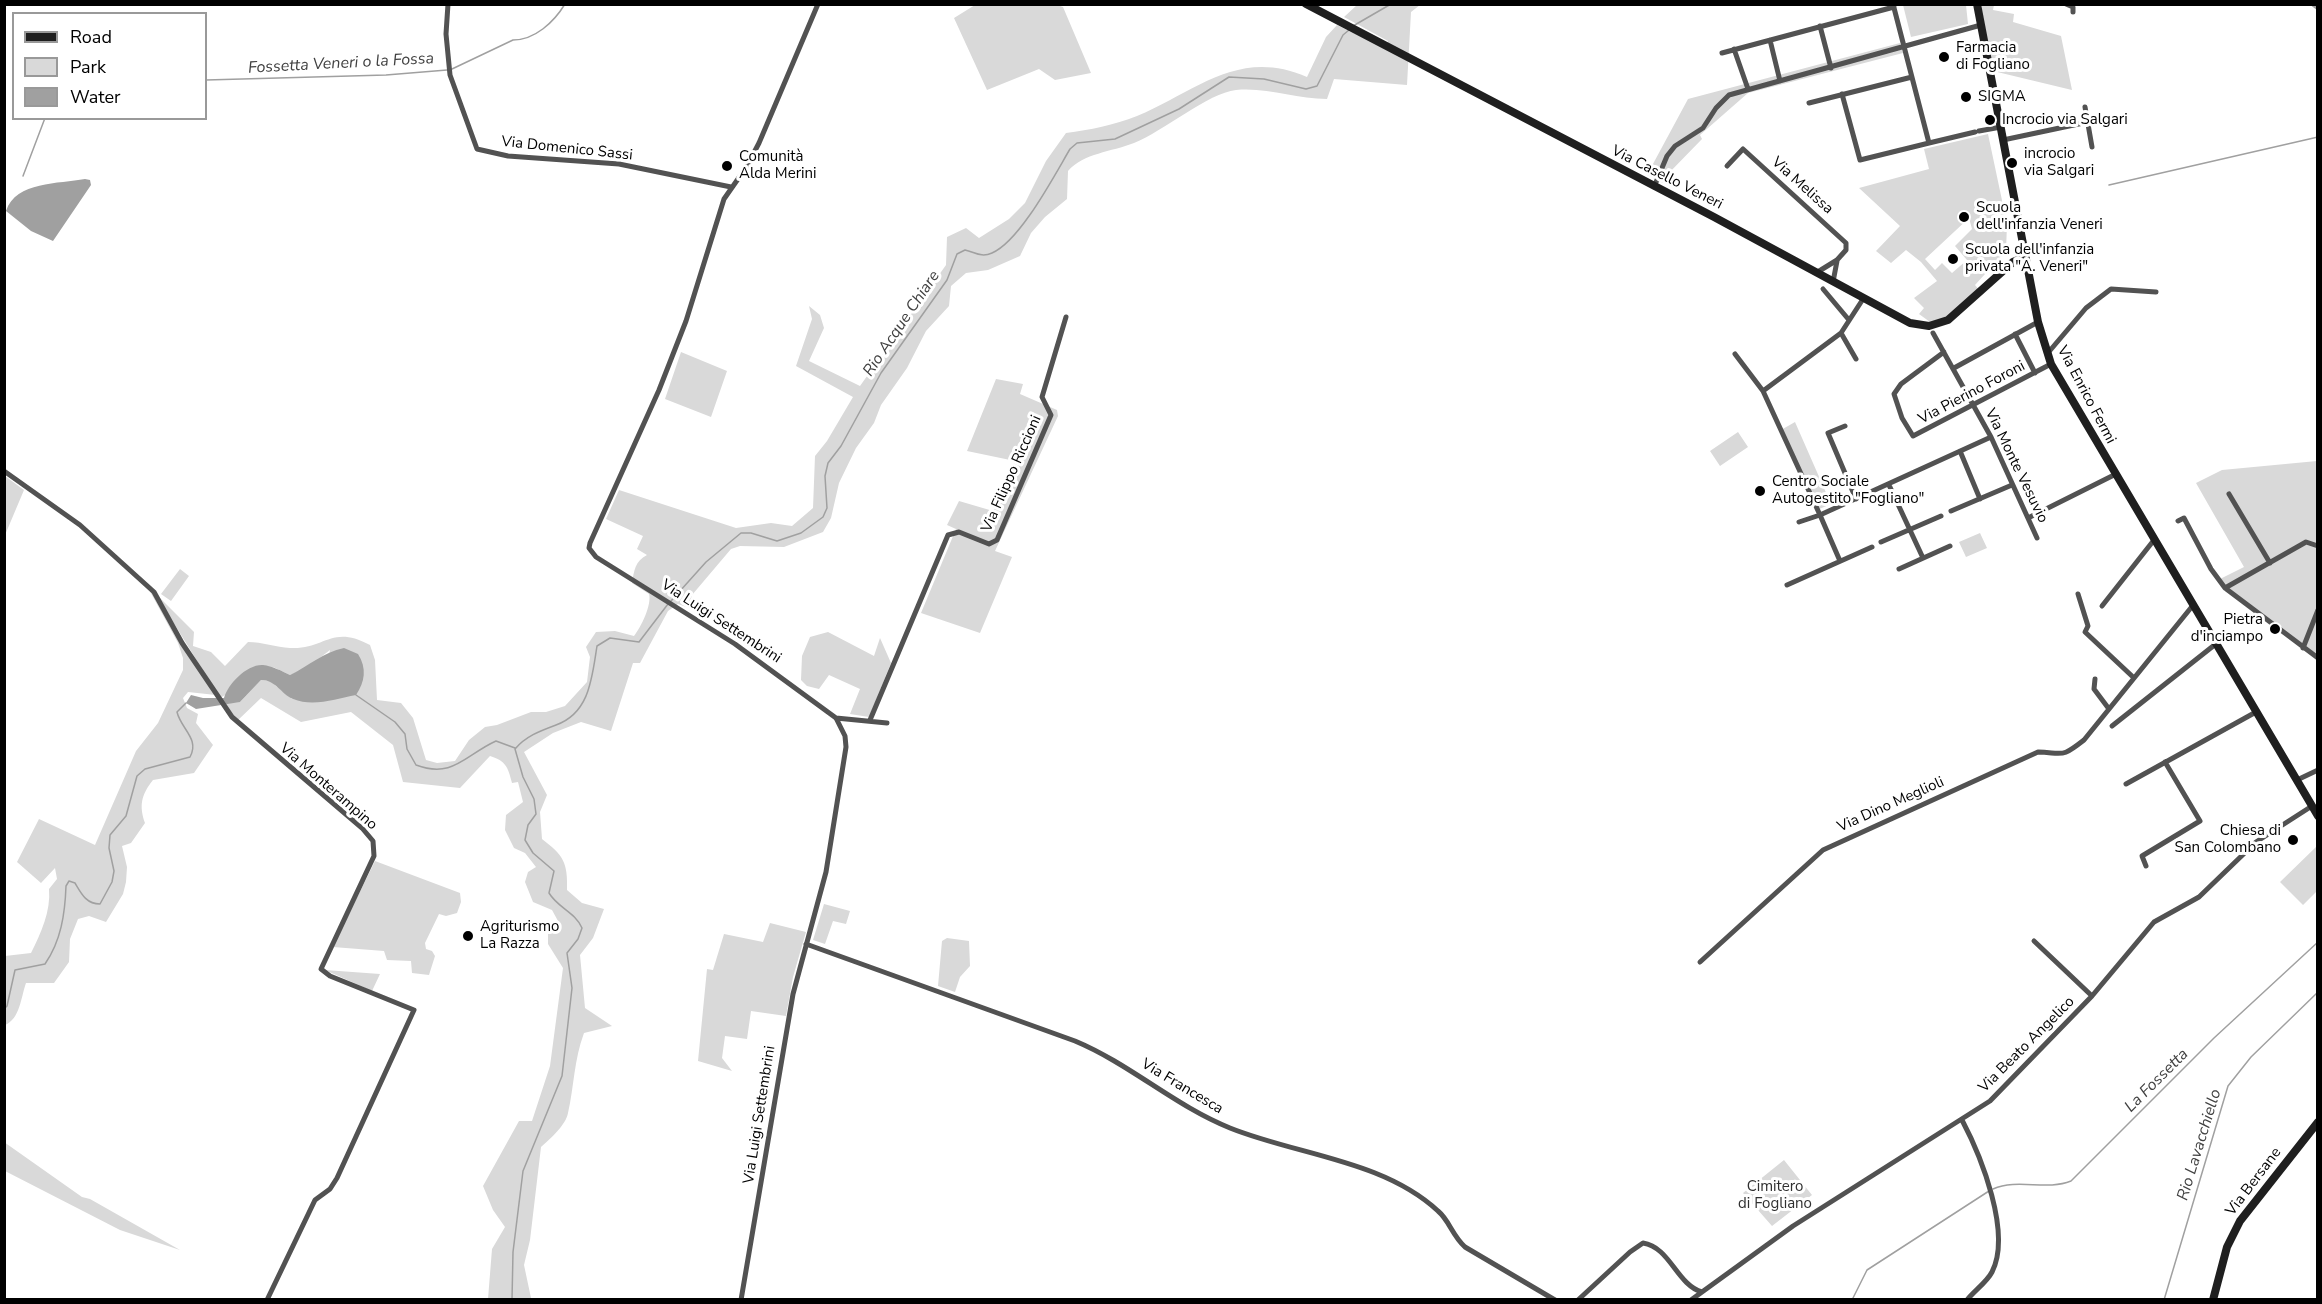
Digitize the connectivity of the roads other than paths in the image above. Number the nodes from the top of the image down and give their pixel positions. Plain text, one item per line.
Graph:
1 (448, 4) edge
2 (818, 4) edge
3 (1306, 4) edge
4 (1977, 4) edge
5 (2066, 4) edge
6 (1894, 6) edge
7 (2073, 12) dead end
8 (1981, 25) junction
9 (1820, 26) junction
10 (1770, 40) junction
11 (1904, 45) junction
12 (1734, 49) junction
13 (1722, 53) dead end
14 (1831, 68) junction
15 (1912, 77) junction
16 (1780, 81) junction
17 (1748, 89) junction
18 (1842, 94) junction
19 (1809, 103) dead end
20 (2085, 107) dead end
21 (2088, 122) junction
22 (2001, 127) junction
23 (2003, 140) junction
24 (1929, 143) junction
25 (2092, 147) dead end
26 (1727, 166) dead end
27 (731, 187) junction
28 (1654, 187) junction
29 (1837, 260) junction
30 (2026, 262) junction
31 (1816, 273) junction
32 (1833, 282) junction
33 (1823, 289) dead end
34 (2156, 292) dead end
35 (1863, 299) junction
36 (1066, 317) dead end
37 (1849, 320) junction
38 (2038, 322) junction
39 (1841, 333) junction
40 (1933, 333) dead end
41 (2015, 334) junction
42 (1944, 352) junction
43 (1735, 354) dead end
44 (2047, 354) junction
45 (1856, 359) dead end
46 (2051, 364) junction
47 (1954, 368) junction
48 (2035, 373) junction
49 (1763, 391) junction
50 (1973, 406) junction
51 (1845, 426) dead end
52 (1991, 437) junction
53 (1960, 451) junction
54 (4, 471) edge
55 (2114, 475) junction
56 (1889, 485) junction
57 (2012, 485) junction
58 (2229, 494) dead end
59 (1856, 499) junction
60 (1980, 499) junction
61 (1951, 511) dead end
62 (1820, 515) junction
63 (1941, 516) dead end
64 (2028, 518) junction
65 (2178, 521) dead end
66 (1799, 522) dead end
67 (1909, 530) junction
68 (2037, 538) dead end
69 (2154, 540) junction
70 (1881, 542) dead end
71 (1872, 546) dead end
72 (1950, 546) dead end
73 (2318, 546) edge
74 (1923, 558) junction
75 (1840, 561) junction
76 (2270, 563) junction
77 (1899, 569) dead end
78 (1787, 585) dead end
79 (2225, 588) junction
80 (2078, 594) dead end
81 (2193, 604) junction
82 (2102, 606) dead end
83 (2318, 610) edge
84 (2217, 644) junction
85 (2303, 648) junction
86 (2318, 658) edge
87 (2133, 677) junction
88 (2095, 680) dead end
89 (2109, 709) junction
90 (2256, 712) junction
91 (836, 718) junction
92 (870, 720) junction
93 (887, 723) dead end
94 (2112, 726) dead end
95 (2165, 762) junction
96 (2318, 770) edge
97 (2297, 780) junction
98 (2126, 784) dead end
99 (2312, 806) junction
100 (2318, 816) edge
101 (2146, 866) dead end
102 (2034, 941) dead end
103 (806, 944) junction
104 (1700, 962) dead end
105 (2092, 996) junction
106 (1962, 1120) junction
107 (2318, 1122) edge
108 (1702, 1292) junction
109 (267, 1299) edge
110 (741, 1299) edge
111 (1555, 1299) edge
112 (1578, 1299) edge
113 (1691, 1299) edge
114 (1967, 1299) edge
115 (2213, 1299) edge

1 - 27 street, Via Domenico Sassi
2 - 27 street, Via Luigi Settembrini
3 - 28 street, Via Casello Veneri
4 - 8 street, Via Enrico Fermi
5 - 7 street
6 - 9 street
6 - 11 street
8 - 11 street
8 - 22 street, Via Enrico Fermi
9 - 10 street
9 - 14 street
10 - 12 street
10 - 16 street
11 - 14 street
11 - 15 street
12 - 13 street
12 - 17 street
14 - 16 street
15 - 18 street
15 - 24 street
16 - 17 street
17 - 28 street
18 - 19 street
18 - 24 street
20 - 21 street
21 - 23 street
21 - 25 street
22 - 23 street, Via Enrico Fermi
22 - 24 street
23 - 30 street, Via Enrico Fermi
26 - 29 street, Via Melissa
27 - 91 street, Via Luigi Settembrini
28 - 31 street, Via Casello Veneri
29 - 31 street
29 - 32 street, Via Melissa
30 - 35 street, Via Casello Veneri
30 - 38 street, Via Enrico Fermi
31 - 32 street, Via Casello Veneri
32 - 35 street, Via Casello Veneri
33 - 37 street
34 - 44 street
35 - 37 street
36 - 92 street, Via Filippo Riccioni
37 - 39 street
38 - 41 street
38 - 44 street, Via Enrico Fermi
39 - 45 street
39 - 49 street
40 - 42 street, Via Monte Vesuvio
41 - 47 street
41 - 48 street
42 - 47 street, Via Monte Vesuvio
42 - 50 street, Via Pierino Foroni
43 - 49 street
44 - 46 street, Via Enrico Fermi
46 - 48 street, Via Pierino Foroni
46 - 55 street, Via Enrico Fermi
47 - 50 street, Via Monte Vesuvio
48 - 50 street, Via Pierino Foroni
49 - 62 street
50 - 52 street, Via Monte Vesuvio
51 - 59 street
52 - 53 street
52 - 57 street, Via Monte Vesuvio
53 - 56 street
53 - 60 street
54 - 109 street, Via Monterampino
55 - 64 street
55 - 69 street, Via Enrico Fermi
56 - 59 street
56 - 67 street
57 - 60 street
57 - 64 street, Via Monte Vesuvio
58 - 76 street
59 - 62 street
60 - 61 street
62 - 66 street
62 - 75 street
63 - 67 street
64 - 68 street, Via Monte Vesuvio
65 - 79 street
67 - 70 street
67 - 74 street
69 - 81 street, Via Enrico Fermi
69 - 82 street
71 - 75 street
72 - 74 street
73 - 76 street
74 - 77 street
75 - 78 street
76 - 79 street
79 - 85 street
80 - 87 street
81 - 84 street, Via Enrico Fermi
81 - 87 street, Via Dino Meglioli
83 - 85 street
84 - 90 street, Via Enrico Fermi
84 - 94 street
85 - 86 street
87 - 89 street, Via Dino Meglioli
88 - 89 street
89 - 104 street, Via Dino Meglioli
90 - 95 street
90 - 97 street, Via Enrico Fermi
91 - 92 street
91 - 103 street, Via Luigi Settembrini
92 - 93 street
95 - 98 street
95 - 101 street
96 - 97 street
97 - 99 street, Via Enrico Fermi
99 - 100 street, Via Enrico Fermi
99 - 105 street, Via Beato Angelico
102 - 105 street
103 - 110 street, Via Luigi Settembrini
103 - 111 street, Via Francesca
105 - 106 street, Via Beato Angelico
106 - 108 street, Via Beato Angelico
106 - 114 street
107 - 115 street, Via Bersane
108 - 112 street
108 - 113 street, Via Beato Angelico

